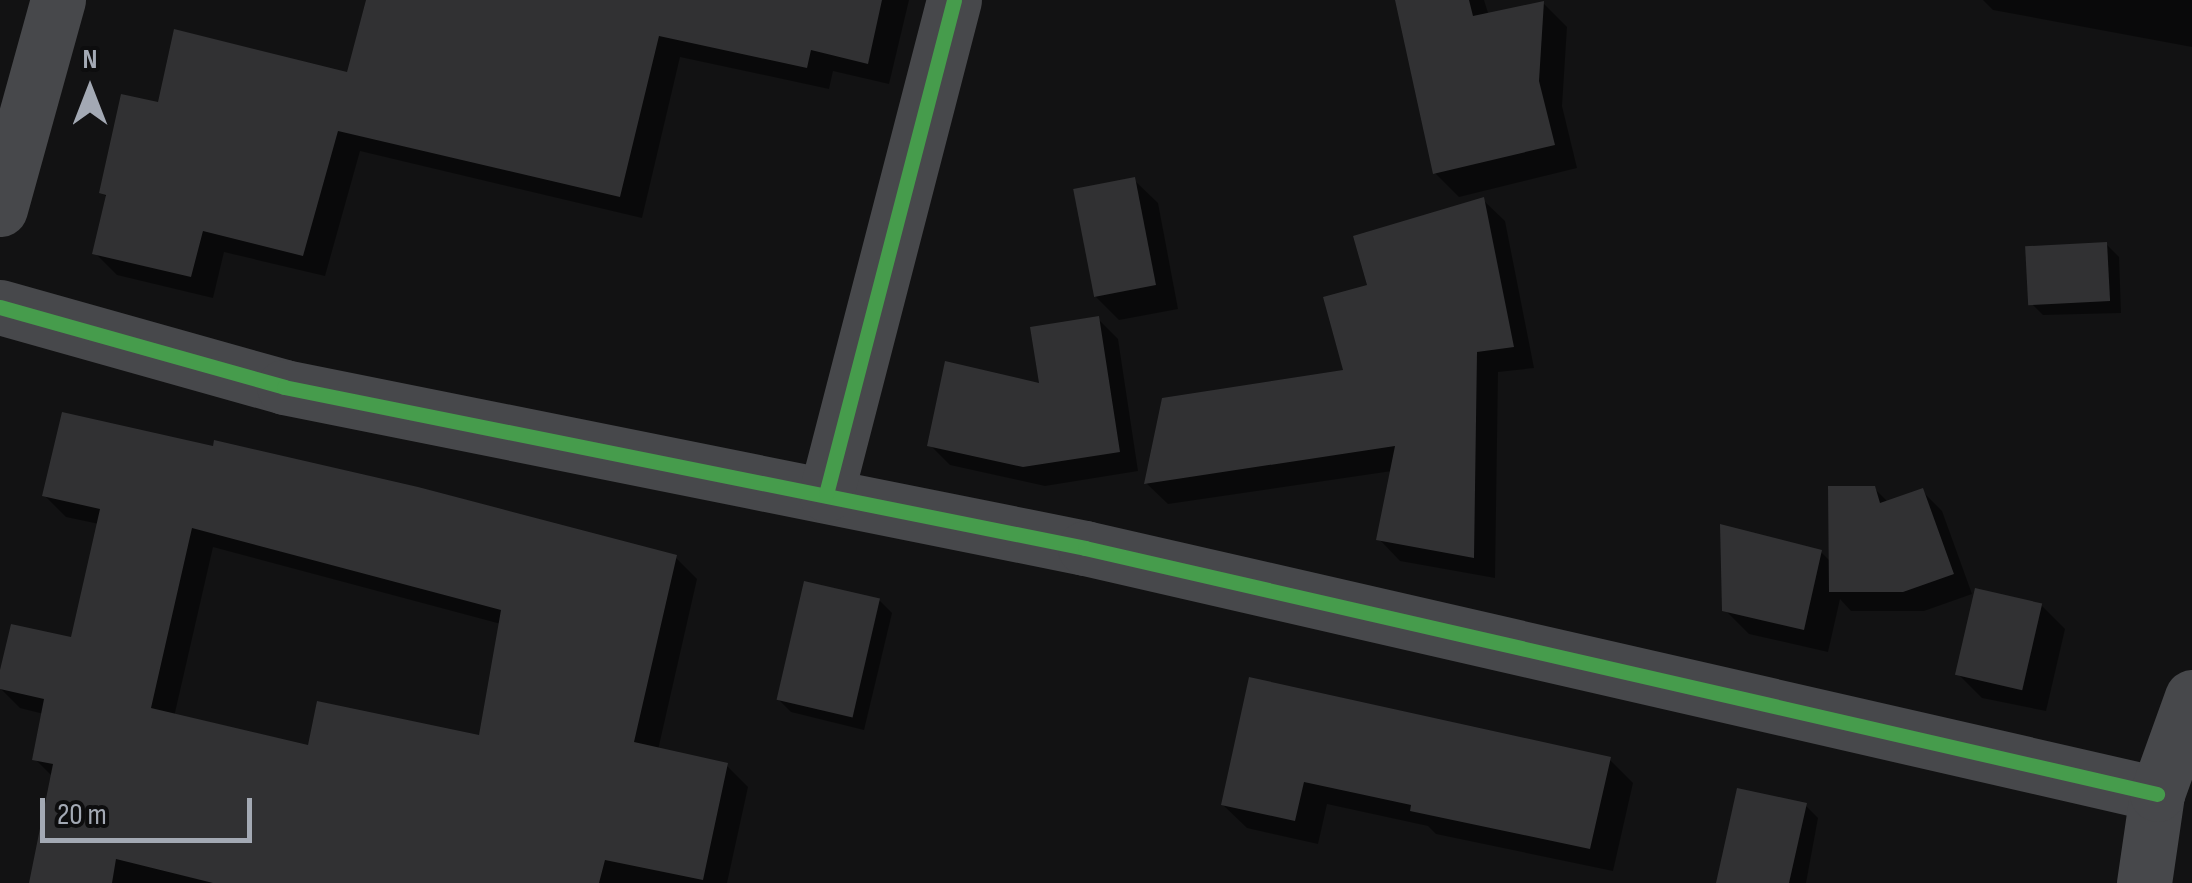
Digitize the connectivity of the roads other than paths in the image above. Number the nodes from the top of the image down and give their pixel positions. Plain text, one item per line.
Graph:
1 (58, 0) edge
2 (954, 0) edge
3 (0, 209) edge
4 (0, 306) edge
5 (826, 494) junction
6 (2192, 697) edge
7 (2157, 794) junction
8 (2144, 883) edge

1 - 3 street
2 - 5 street
4 - 5 street
5 - 7 street
6 - 7 street
7 - 8 street

